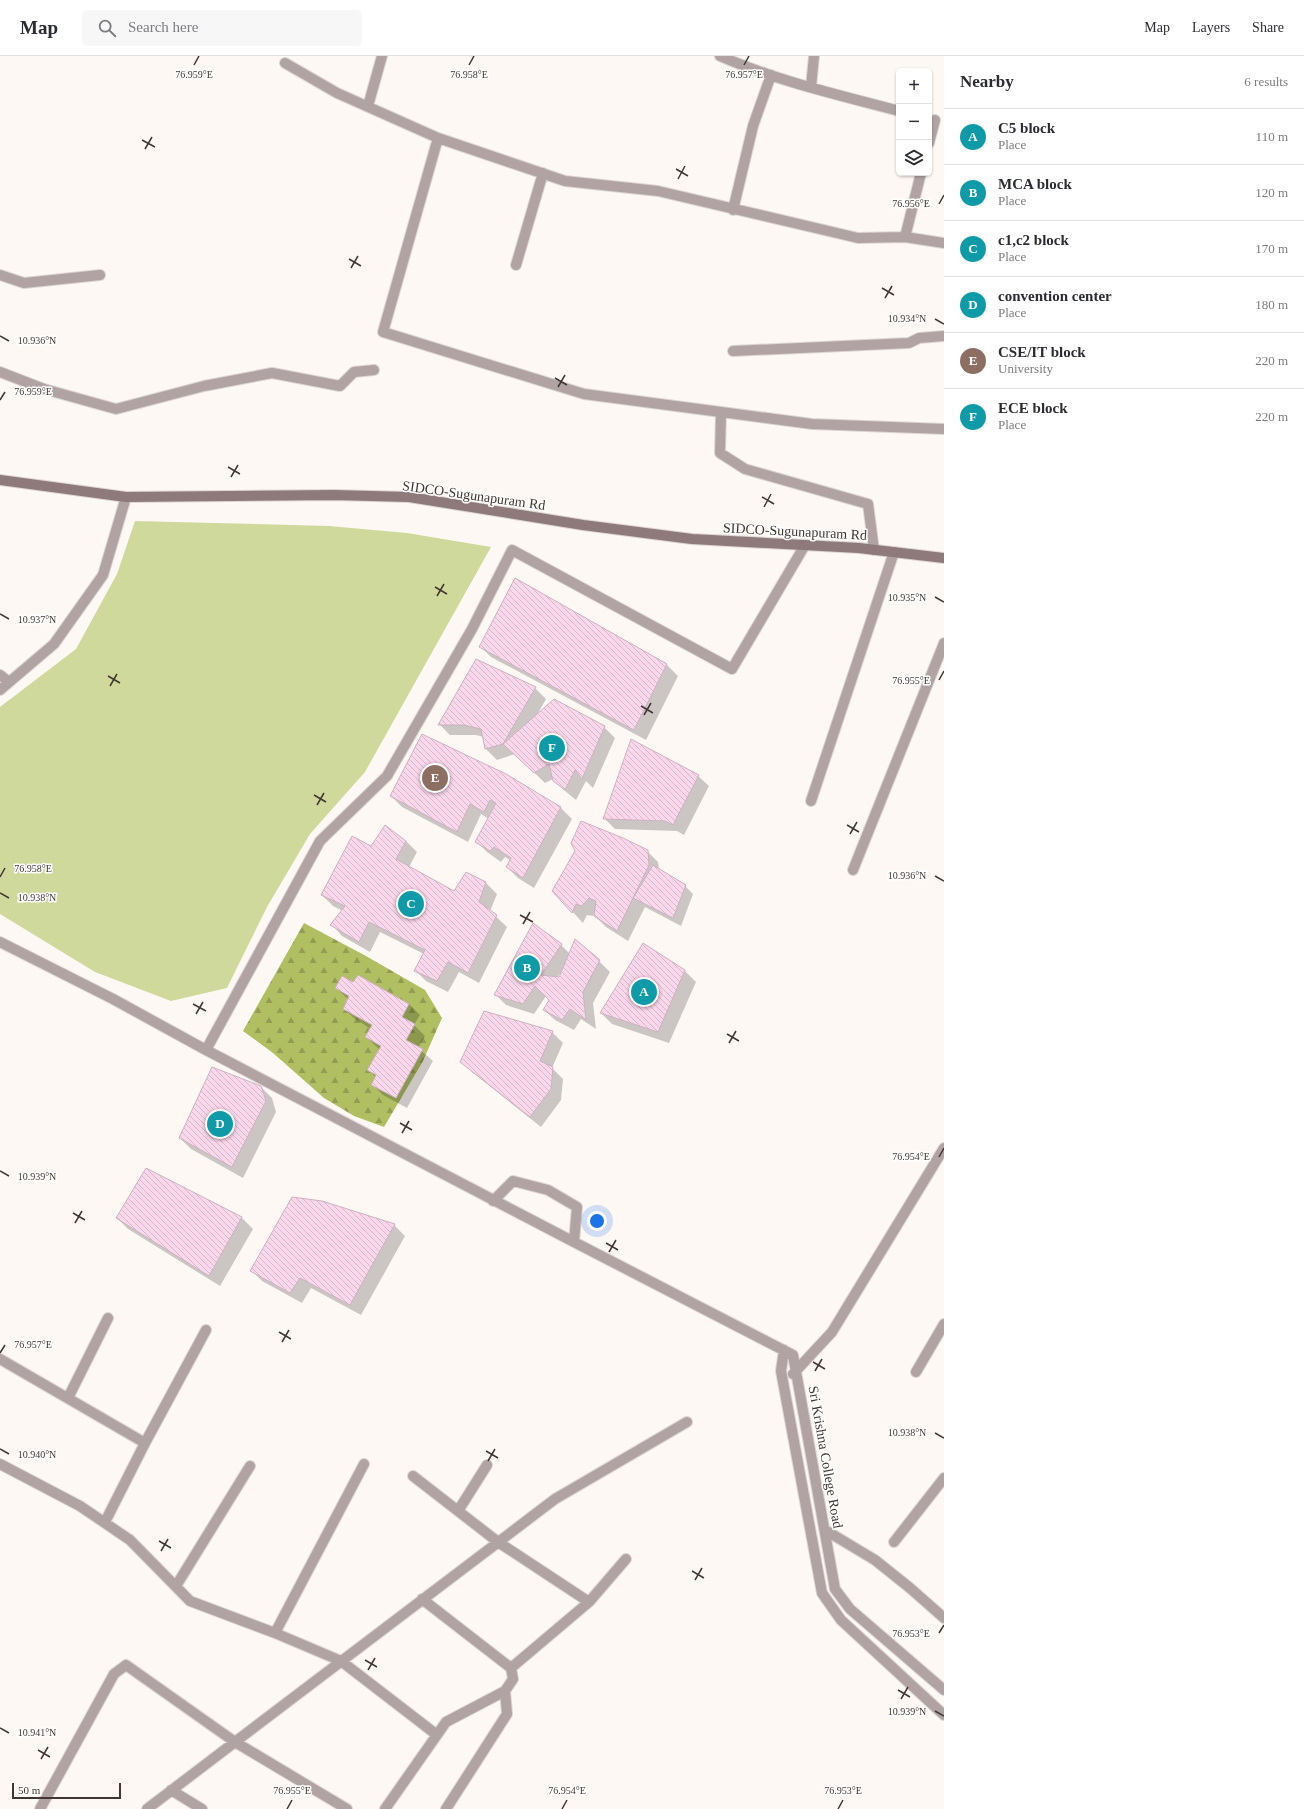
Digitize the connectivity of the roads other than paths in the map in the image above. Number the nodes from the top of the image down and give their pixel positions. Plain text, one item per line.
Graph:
1 (382, 56) edge
2 (720, 56) edge
3 (814, 56) edge
4 (285, 63) dead end
5 (771, 75) junction
6 (811, 87) junction
7 (368, 106) junction
8 (896, 110) edge
9 (936, 121) edge
10 (438, 138) junction
11 (930, 140) edge
12 (543, 173) junction
13 (921, 176) edge
14 (733, 210) junction
15 (905, 237) junction
16 (944, 243) edge
17 (516, 265) dead end
18 (0, 275) edge
19 (100, 276) dead end
20 (944, 336) edge
21 (733, 351) dead end
22 (374, 370) dead end
23 (0, 372) edge
24 (721, 412) junction
25 (944, 429) edge
26 (0, 480) edge
27 (126, 497) junction
28 (806, 545) junction
29 (874, 550) junction
30 (894, 552) junction
31 (944, 558) edge
32 (944, 643) edge
33 (0, 675) edge
34 (9, 682) junction
35 (0, 690) edge
36 (811, 801) dead end
37 (853, 870) dead end
38 (0, 942) edge
39 (206, 1050) junction
40 (944, 1148) edge
41 (494, 1201) junction
42 (574, 1242) junction
43 (108, 1318) dead end
44 (944, 1324) edge
45 (206, 1330) dead end
46 (784, 1350) junction
47 (0, 1360) edge
48 (796, 1370) junction
49 (916, 1372) dead end
50 (784, 1385) junction
51 (68, 1398) junction
52 (687, 1422) dead end
53 (145, 1443) junction
54 (0, 1464) edge
55 (364, 1464) dead end
56 (487, 1464) dead end
57 (250, 1466) dead end
58 (413, 1476) dead end
59 (944, 1478) edge
60 (458, 1512) junction
61 (105, 1522) junction
62 (825, 1530) junction
63 (498, 1542) junction
64 (894, 1542) dead end
65 (626, 1559) dead end
66 (176, 1586) junction
67 (422, 1599) junction
68 (589, 1602) junction
69 (944, 1618) edge
70 (276, 1633) junction
71 (341, 1661) junction
72 (510, 1668) junction
73 (944, 1690) edge
74 (505, 1691) junction
75 (944, 1714) edge
76 (437, 1735) junction
77 (235, 1742) junction
78 (171, 1790) junction
79 (40, 1809) edge
80 (147, 1809) edge
81 (202, 1809) edge
82 (347, 1809) edge
83 (385, 1809) edge
84 (446, 1809) edge

1 - 7 street
2 - 5 street
3 - 6 street
4 - 7 street
5 - 6 street
5 - 14 street
6 - 8 street
7 - 10 street
9 - 11 street
10 - 12 street
10 - 24 street
12 - 14 street
12 - 17 street
13 - 15 street
14 - 15 street
15 - 16 street
18 - 19 street
20 - 21 street
22 - 23 street
24 - 25 street
24 - 29 street
26 - 27 street, SIDCO-Sugunapuram Rd
27 - 28 street, SIDCO-Sugunapuram Rd
27 - 34 street
28 - 29 street, SIDCO-Sugunapuram Rd
28 - 39 street
29 - 30 street, SIDCO-Sugunapuram Rd
30 - 31 street, SIDCO-Sugunapuram Rd
30 - 36 street
32 - 37 street
33 - 34 street
34 - 35 street
38 - 39 street, Sri Krishna College Road
39 - 41 street, Sri Krishna College Road
40 - 48 street
41 - 42 street, Sri Krishna College Road
41 - 42 street
42 - 46 street, Sri Krishna College Road
43 - 51 street
44 - 49 street
45 - 53 street
46 - 48 street, Sri Krishna College Road
46 - 50 street
47 - 51 street
48 - 50 street
48 - 62 street, Sri Krishna College Road
50 - 75 street
51 - 53 street
52 - 63 street
53 - 61 street
54 - 61 street
55 - 70 street
56 - 60 street
57 - 66 street
58 - 60 street
59 - 64 street
60 - 63 street
61 - 66 street
62 - 69 street
62 - 73 street, Sri Krishna College Road
63 - 67 street
63 - 68 street
65 - 68 street
66 - 70 street
67 - 71 street
67 - 72 street
68 - 72 street
70 - 71 street
71 - 76 street
71 - 77 street
72 - 74 street
74 - 76 street
74 - 84 street
76 - 83 street
77 - 78 street
77 - 79 street
77 - 82 street
78 - 80 street
78 - 81 street

